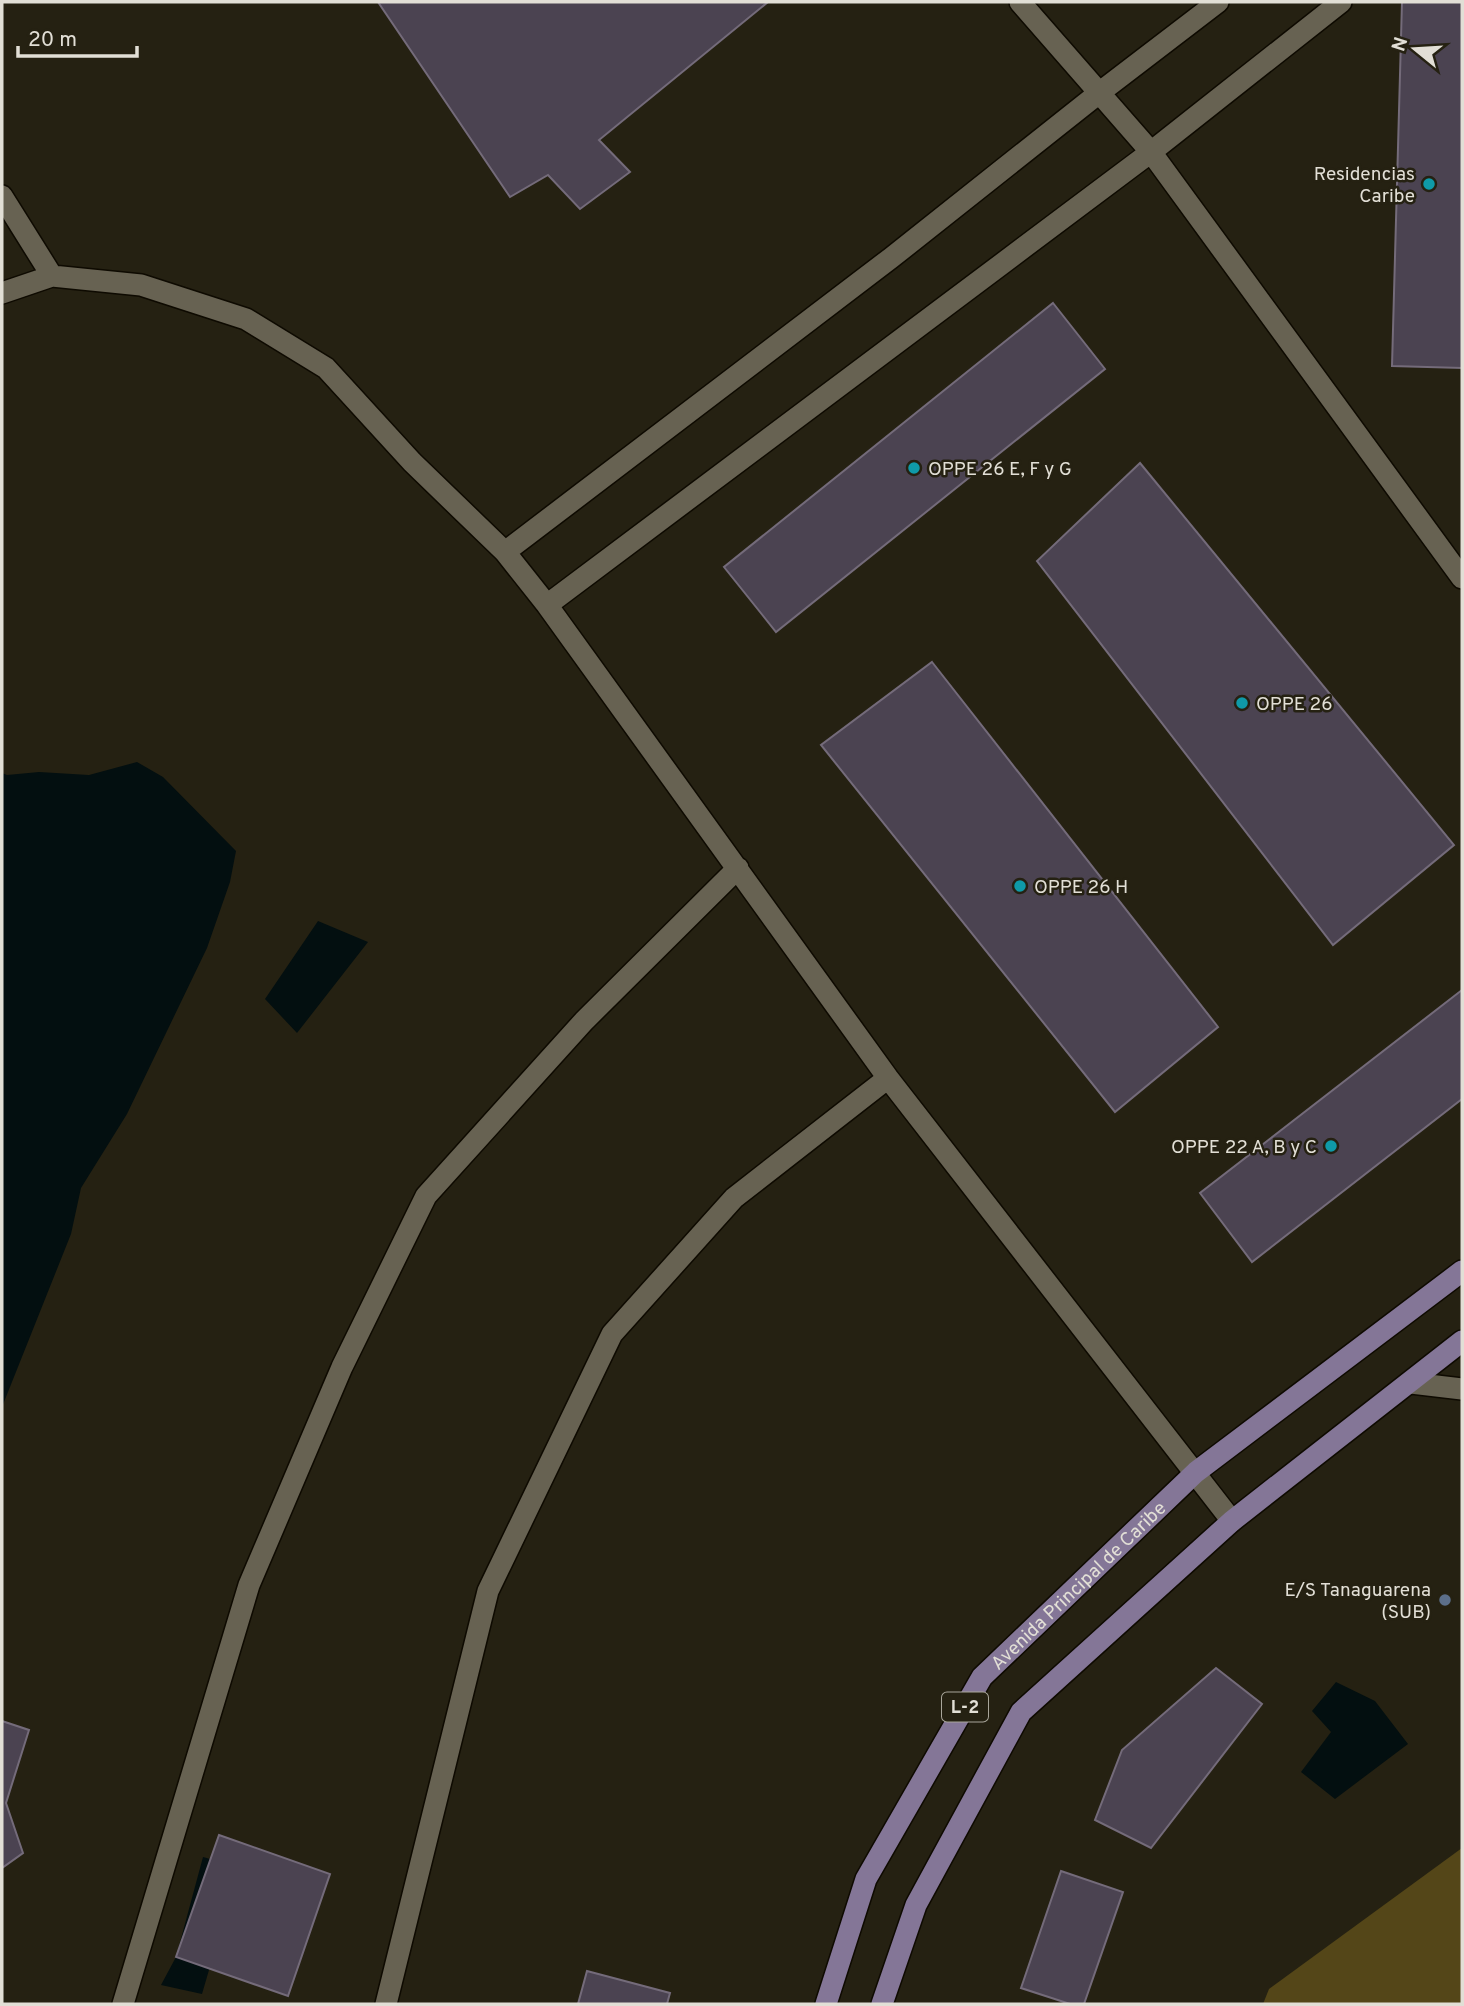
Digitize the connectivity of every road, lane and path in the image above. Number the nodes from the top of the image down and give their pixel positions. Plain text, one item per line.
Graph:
1 (1020, 2) edge
2 (1218, 2) edge
3 (1341, 2) edge
4 (1099, 93) junction
5 (1151, 152) junction
6 (2, 196) edge
7 (52, 276) junction
8 (2, 293) edge
9 (505, 552) junction
10 (1462, 578) edge
11 (547, 605) junction
12 (738, 868) junction
13 (888, 1078) junction
14 (1462, 1271) edge
15 (1462, 1341) edge
16 (1411, 1383) junction
17 (1462, 1389) edge
18 (1196, 1472) junction
19 (1232, 1521) junction
20 (123, 2004) edge
21 (386, 2004) edge
22 (826, 2004) edge
23 (882, 2004) edge

1 - 4 street
2 - 4 street
3 - 5 street
4 - 5 street
4 - 9 street
5 - 10 street
5 - 11 street
6 - 7 street
7 - 8 street
7 - 9 street
9 - 11 street
11 - 12 street
12 - 13 street
12 - 20 street
13 - 18 street
13 - 21 street
14 - 18 main road, Avenida Principal de Caribe / L-2
15 - 16 main road, L-2
16 - 17 street
16 - 19 main road, L-2
18 - 19 street
18 - 22 main road, Avenida Principal de Caribe / L-2
19 - 23 main road, L-2

